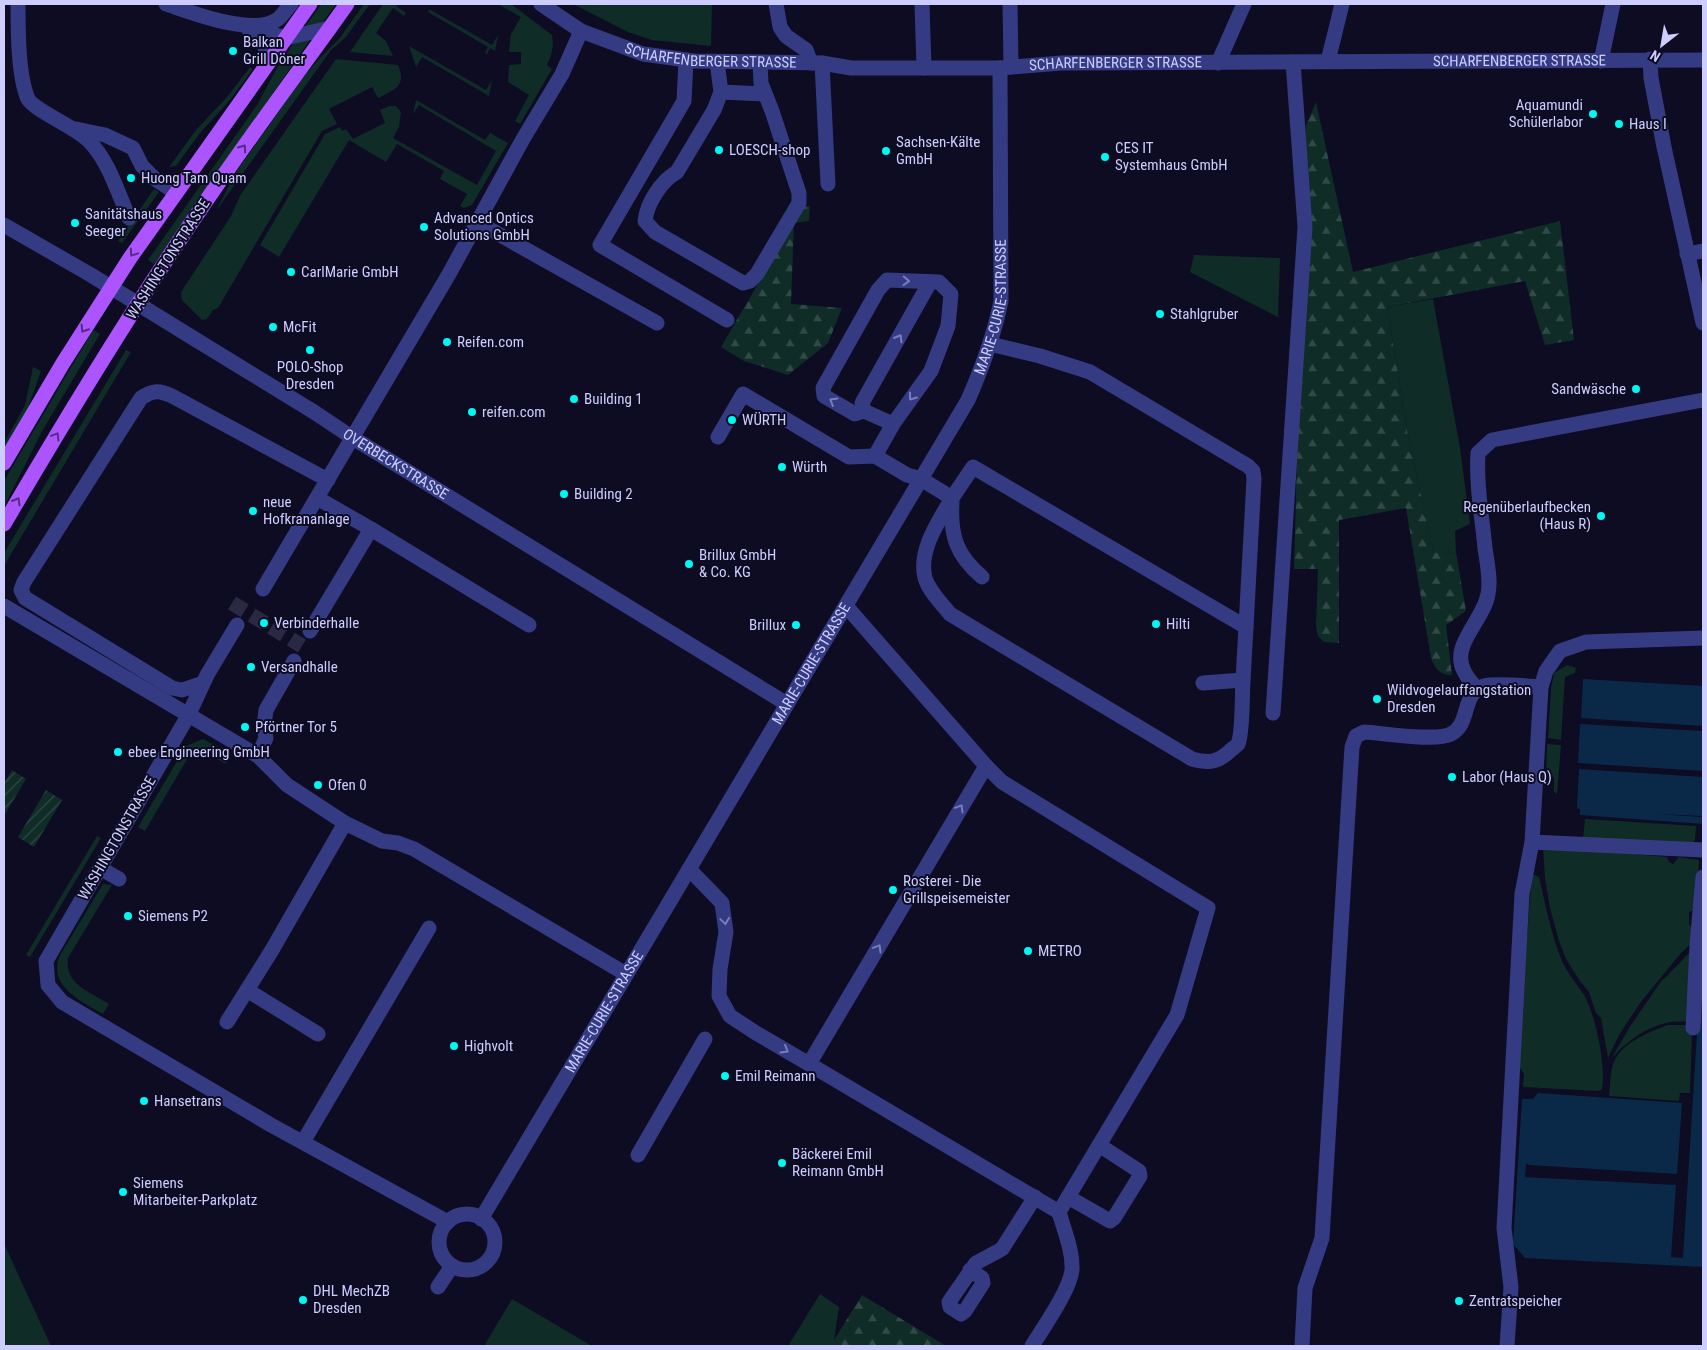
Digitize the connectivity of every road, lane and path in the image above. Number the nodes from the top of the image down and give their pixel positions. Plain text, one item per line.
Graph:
1 (18, 4) edge
2 (166, 4) edge
3 (291, 4) edge
4 (310, 4) edge
5 (347, 4) edge
6 (776, 4) edge
7 (922, 4) edge
8 (1010, 4) edge
9 (1244, 4) edge
10 (1342, 4) edge
11 (1613, 4) edge
12 (550, 6) edge
13 (244, 26) junction
14 (330, 28) junction
15 (581, 31) junction
16 (286, 38) junction
17 (686, 60) junction
18 (1600, 60) junction
19 (1650, 60) junction
20 (1703, 60) edge
21 (1328, 61) junction
22 (269, 62) junction
23 (718, 62) junction
24 (1292, 62) junction
25 (760, 63) junction
26 (817, 63) junction
27 (1218, 63) junction
28 (1005, 67) junction
29 (924, 68) junction
30 (720, 92) junction
31 (765, 94) junction
32 (73, 128) junction
33 (828, 184) dead end
34 (175, 192) junction
35 (129, 218) dead end
36 (477, 222) junction
37 (4, 225) edge
38 (1703, 251) edge
39 (1687, 254) junction
40 (930, 282) junction
41 (111, 288) junction
42 (138, 304) junction
43 (727, 320) dead end
44 (657, 323) dead end
45 (1703, 323) edge
46 (990, 344) junction
47 (1703, 400) edge
48 (864, 411) junction
49 (893, 424) junction
50 (718, 437) dead end
51 (353, 438) junction
52 (875, 456) junction
53 (4, 463) edge
54 (921, 479) junction
55 (328, 480) junction
56 (317, 498) junction
57 (952, 498) junction
58 (4, 524) edge
59 (371, 529) junction
60 (982, 577) dead end
61 (263, 589) dead end
62 (4, 606) edge
63 (846, 606) junction
64 (529, 625) dead end
65 (237, 626) dead end
66 (1246, 627) junction
67 (310, 631) dead end
68 (1703, 638) edge
69 (294, 661) dead end
70 (1243, 680) junction
71 (203, 683) junction
72 (1203, 683) dead end
73 (1541, 686) junction
74 (1478, 690) junction
75 (787, 704) junction
76 (1273, 713) dead end
77 (188, 716) junction
78 (258, 756) junction
79 (986, 766) junction
80 (345, 823) junction
81 (1532, 842) junction
82 (1703, 850) edge
83 (100, 868) junction
84 (689, 869) junction
85 (1703, 877) edge
86 (119, 879) dead end
87 (429, 928) dead end
88 (626, 974) junction
89 (247, 990) junction
90 (227, 1022) dead end
91 (1693, 1028) dead end
92 (318, 1034) dead end
93 (705, 1040) dead end
94 (809, 1064) junction
95 (303, 1142) junction
96 (1099, 1145) junction
97 (638, 1155) dead end
98 (1035, 1197) junction
99 (1068, 1197) junction
100 (1059, 1212) junction
101 (482, 1219) junction
102 (448, 1222) junction
103 (452, 1266) junction
104 (970, 1270) dead end
105 (438, 1287) dead end
106 (1032, 1346) edge
107 (1302, 1346) edge
108 (1507, 1346) edge

1 - 32 street
2 - 13 street
3 - 13 street
4 - 16 main road, WASHINGTONSTRASSE
5 - 14 main road, WASHINGTONSTRASSE
6 - 26 street
7 - 29 street
8 - 28 street, MARIE-CURIE-STRASSE
9 - 27 street
10 - 21 street
11 - 18 street
12 - 15 street, SCHARFENBERGER STRASSE
13 - 16 street
13 - 22 street
14 - 16 street
42 -> 14 main road, WASHINGTONSTRASSE
15 - 17 street, SCHARFENBERGER STRASSE
15 - 36 street
16 - 22 main road, WASHINGTONSTRASSE
17 - 23 street, SCHARFENBERGER STRASSE
17 - 43 street
18 - 19 street, SCHARFENBERGER STRASSE
18 - 21 street, SCHARFENBERGER STRASSE
19 - 20 street, SCHARFENBERGER STRASSE
19 - 39 street
21 - 24 street, SCHARFENBERGER STRASSE
22 - 34 main road, WASHINGTONSTRASSE
23 - 25 street, SCHARFENBERGER STRASSE
23 - 30 street
24 - 27 street, SCHARFENBERGER STRASSE
24 - 76 street
25 - 26 street, SCHARFENBERGER STRASSE
25 - 31 street
26 - 29 street, SCHARFENBERGER STRASSE
26 - 33 street
27 - 28 street, SCHARFENBERGER STRASSE
28 - 29 street, SCHARFENBERGER STRASSE
28 - 46 street, MARIE-CURIE-STRASSE
30 - 31 street
30 - 31 street
32 - 34 street
32 - 35 street
34 -> 41 main road, WASHINGTONSTRASSE
36 - 44 street
36 - 51 street
37 - 41 street, OVERBECKSTRASSE
38 - 39 street
39 - 45 street
48 -> 40 street
48 -> 40 street
40 -> 49 street
41 - 42 street, OVERBECKSTRASSE
41 -> 53 main road, WASHINGTONSTRASSE
42 - 51 street, OVERBECKSTRASSE
58 -> 42 main road, WASHINGTONSTRASSE
46 - 54 street, MARIE-CURIE-STRASSE
46 - 66 street
47 - 74 street
48 - 49 street
49 - 52 street
50 - 52 street
51 - 55 street
51 - 75 street, OVERBECKSTRASSE
52 - 54 street
54 - 57 street
54 - 63 street, MARIE-CURIE-STRASSE
55 - 56 street
55 - 71 street
56 - 59 street
56 - 61 street
57 - 60 street
57 - 66 street
57 - 70 street
59 - 64 street
59 - 67 street
62 - 77 street
63 - 75 street, MARIE-CURIE-STRASSE
63 - 79 street
65 - 71 street, WASHINGTONSTRASSE
66 - 70 street
68 - 73 street
69 - 78 street
70 - 72 street
71 - 77 street, WASHINGTONSTRASSE
73 - 74 street
73 - 81 street
74 - 107 street
75 - 84 street, MARIE-CURIE-STRASSE
77 - 78 street
77 - 83 street, WASHINGTONSTRASSE
78 - 80 street
94 -> 79 street
79 - 96 street
80 - 88 street
80 - 89 street
81 - 82 street
81 - 108 street
83 - 86 street
83 - 95 street, WASHINGTONSTRASSE
84 - 88 street, MARIE-CURIE-STRASSE
84 -> 94 street
85 - 91 street
87 - 95 street
88 - 101 street, MARIE-CURIE-STRASSE
89 - 90 street
89 - 92 street
93 - 97 street
94 - 98 street
95 - 102 street
96 - 99 street
96 - 99 street
98 - 100 street
98 - 104 street
99 - 100 street
100 - 106 street
101 - 102 street
101 - 103 street
102 - 103 street
103 - 105 street

